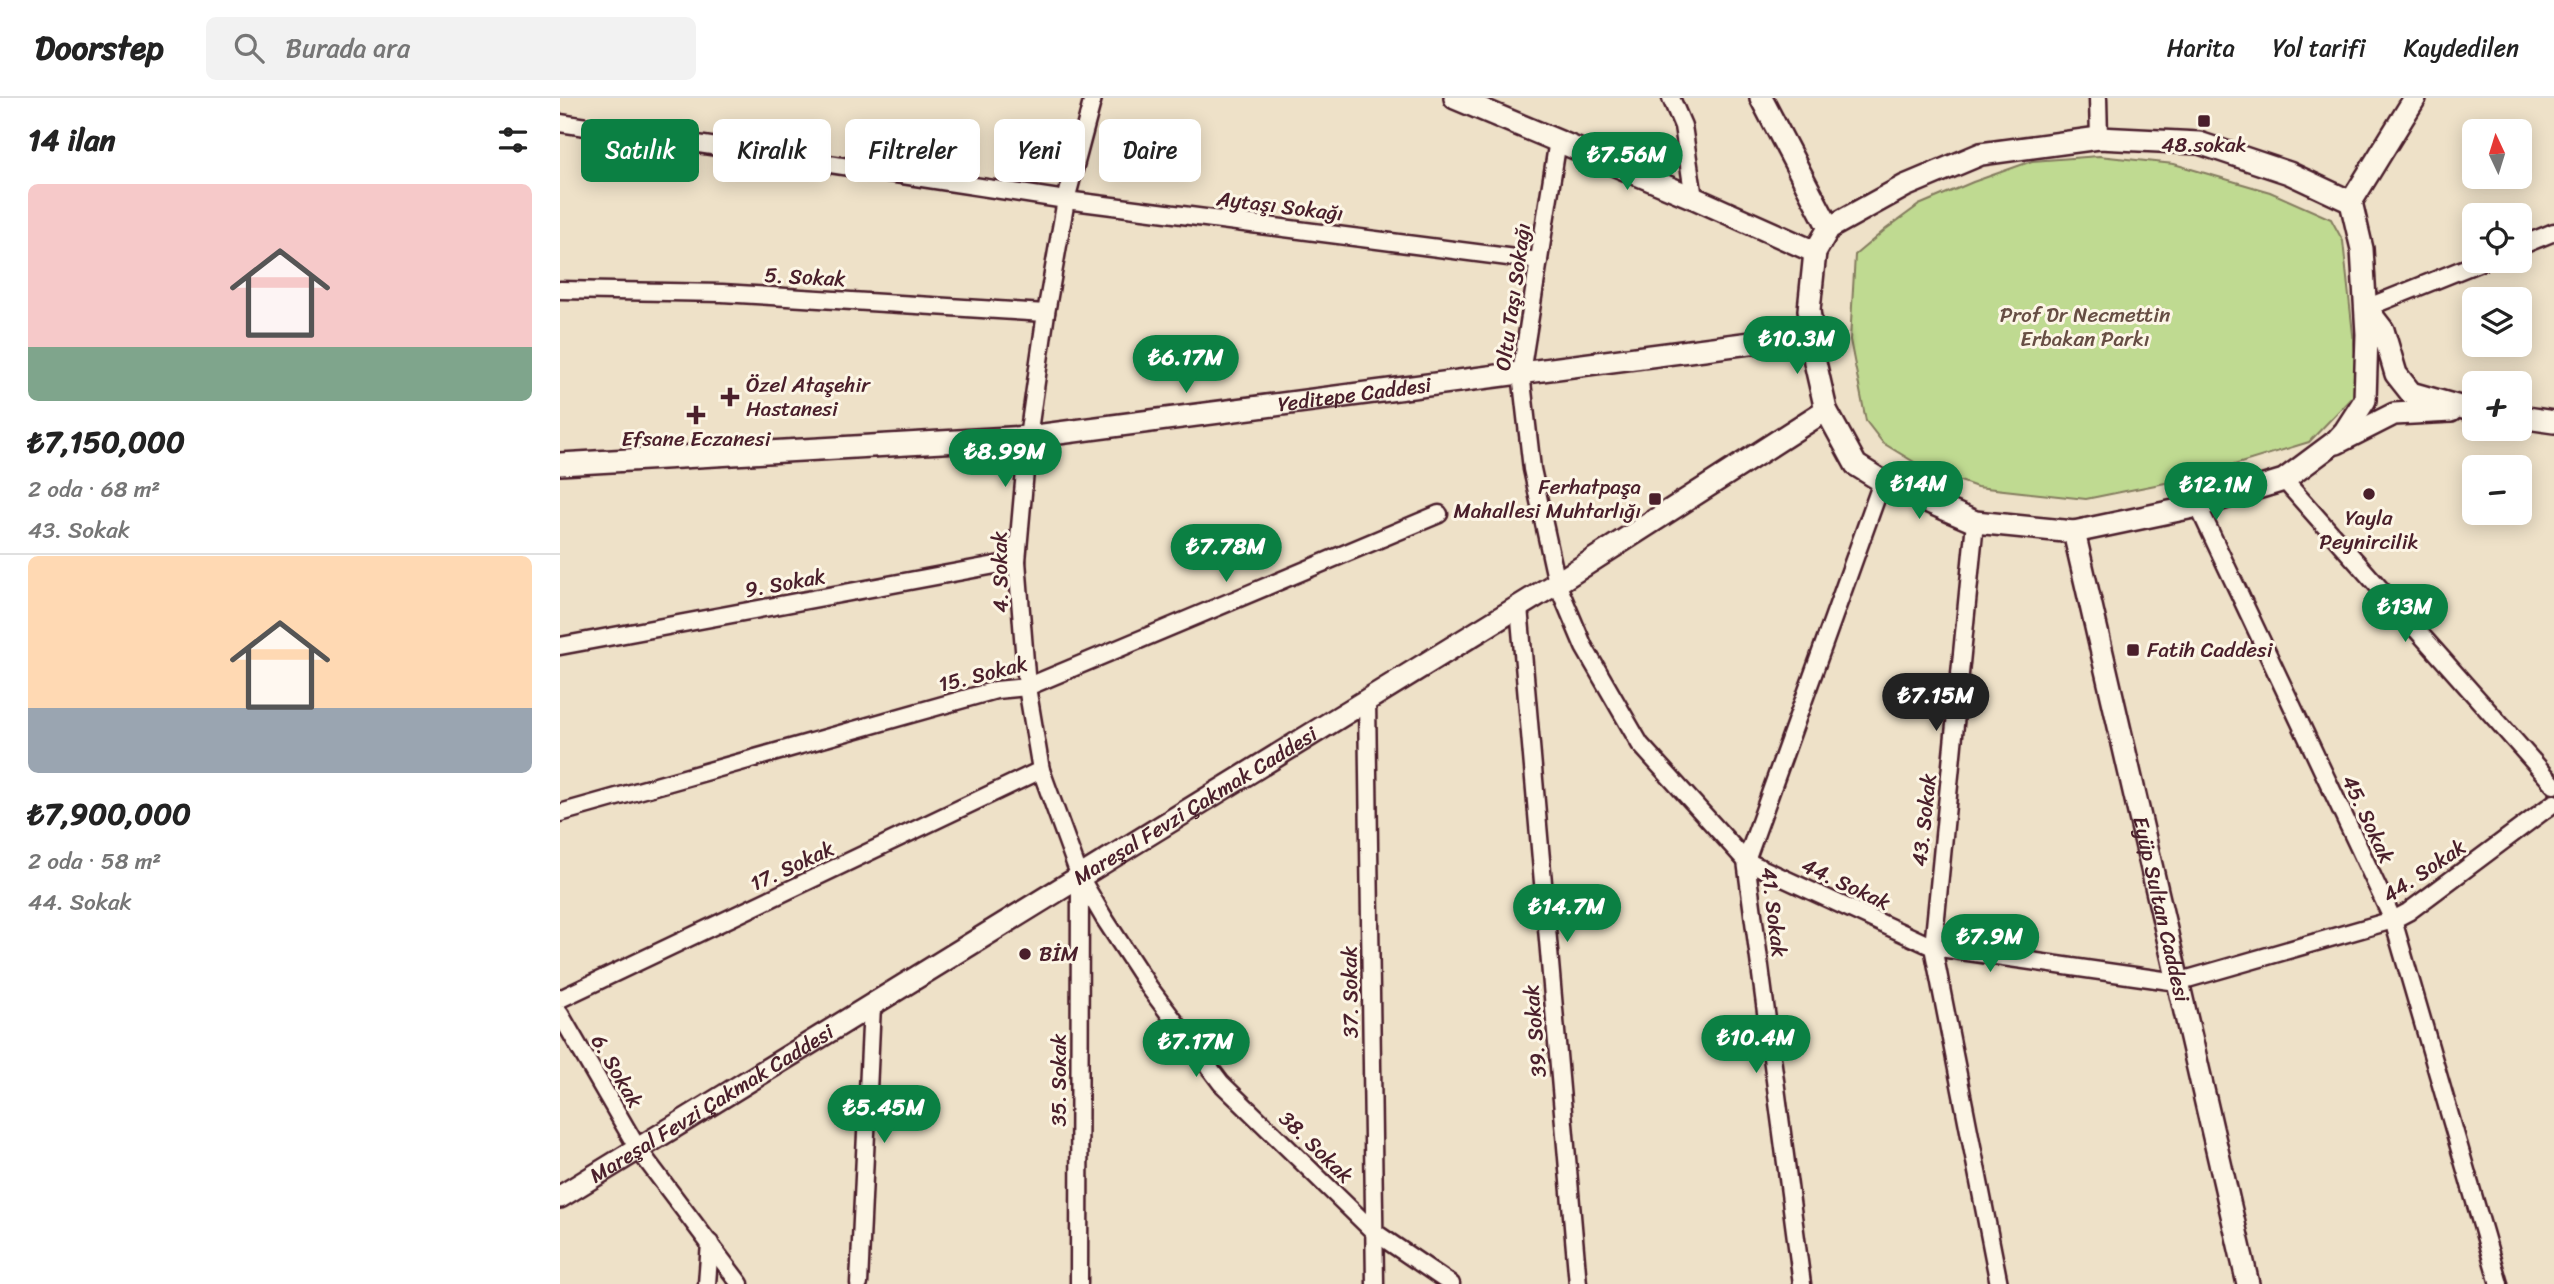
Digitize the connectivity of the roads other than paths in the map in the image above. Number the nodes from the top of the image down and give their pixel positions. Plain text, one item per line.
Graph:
1 (1093, 98) edge
2 (1455, 98) edge
3 (1671, 98) edge
4 (1760, 98) edge
5 (2098, 98) edge
6 (2415, 98) edge
7 (560, 123) edge
8 (2099, 138) junction
9 (1558, 140) junction
10 (1694, 198) junction
11 (1066, 200) junction
12 (2351, 202) junction
13 (1829, 228) junction
14 (2554, 232) edge
15 (2532, 241) edge
16 (1815, 251) junction
17 (1539, 261) junction
18 (2462, 269) edge
19 (560, 290) edge
20 (2366, 308) junction
21 (1046, 313) junction
22 (1812, 335) junction
23 (1521, 373) junction
24 (2462, 407) edge
25 (1826, 410) junction
26 (2462, 411) edge
27 (2532, 419) edge
28 (2554, 422) edge
29 (1028, 437) junction
30 (2330, 446) junction
31 (560, 464) edge
32 (2284, 480) junction
33 (1882, 482) junction
34 (2198, 506) junction
35 (1439, 514) dead end
36 (1975, 522) junction
37 (2074, 532) junction
38 (1017, 561) junction
39 (1557, 583) junction
40 (1519, 607) junction
41 (560, 646) edge
42 (1027, 687) junction
43 (1367, 700) junction
44 (1041, 770) junction
45 (2554, 785) edge
46 (2554, 803) edge
47 (560, 813) edge
48 (1746, 861) junction
49 (1080, 877) junction
50 (2393, 920) junction
51 (1933, 947) junction
52 (2177, 982) junction
53 (560, 999) edge
54 (872, 1005) junction
55 (560, 1014) edge
56 (638, 1149) junction
57 (560, 1197) edge
58 (1373, 1231) junction
59 (710, 1243) junction
60 (707, 1284) edge
61 (740, 1284) edge
62 (859, 1284) edge
63 (1079, 1284) edge
64 (1374, 1284) edge
65 (1451, 1284) edge
66 (1578, 1284) edge
67 (1802, 1284) edge
68 (1999, 1284) edge
69 (2248, 1284) edge
70 (2499, 1284) edge

1 - 11 street, 4. Sokak
2 - 9 street
3 - 10 street
4 - 13 street
5 - 8 street
6 - 12 street
7 - 11 street, Aytaşı Sokağı
8 - 12 street
8 - 13 street
9 - 10 street
9 - 17 street, Oltu Taşı Sokağı
10 - 16 street
11 - 17 street, Aytaşı Sokağı
11 - 21 street, 4. Sokak
12 - 20 street
13 - 16 street
14 - 15 street
16 - 22 street
17 - 23 street, Oltu Taşı Sokağı
18 - 20 street
19 - 21 street, 5. Sokak
20 - 24 street
20 - 30 street
21 - 29 street, 4. Sokak
22 - 23 street, Yeditepe Caddesi
22 - 25 street
23 - 29 street, Yeditepe Caddesi
23 - 39 street, Oltu Taşı Sokağı
25 - 33 street
25 - 39 street, Mareşal Fevzi Çakmak Caddesi
26 - 30 street
27 - 28 street
29 - 31 street, Yeditepe Caddesi
29 - 38 street, 4. Sokak
30 - 32 street
32 - 34 street
32 - 45 street
33 - 36 street
33 - 48 street, 41. Sokak
34 - 37 street
34 - 50 street, 45. Sokak
35 - 42 street, 15. Sokak
36 - 37 street
36 - 51 street, 43. Sokak
37 - 52 street, Eyüp Sultan Caddesi
38 - 41 street, 9. Sokak
38 - 42 street, 4. Sokak
39 - 40 street, Mareşal Fevzi Çakmak Caddesi
39 - 48 street, 44. Sokak
40 - 43 street, Mareşal Fevzi Çakmak Caddesi
40 - 66 street, 39. Sokak
42 - 44 street, 4. Sokak
42 - 47 street, 15. Sokak
43 - 49 street, Mareşal Fevzi Çakmak Caddesi
43 - 58 street, 37. Sokak
44 - 49 street, 4. Sokak
44 - 53 street, 17. Sokak
46 - 50 street, 44. Sokak
48 - 51 street, 44. Sokak
48 - 67 street, 41. Sokak
49 - 54 street, Mareşal Fevzi Çakmak Caddesi
49 - 58 street, 38. Sokak
49 - 63 street, 35. Sokak
50 - 52 street, 44. Sokak
50 - 70 street, 45. Sokak
51 - 52 street, 44. Sokak
51 - 68 street, 43. Sokak
52 - 69 street, Eyüp Sultan Caddesi
54 - 56 street, Mareşal Fevzi Çakmak Caddesi
54 - 62 street
55 - 56 street, 6. Sokak
56 - 57 street, Mareşal Fevzi Çakmak Caddesi
56 - 59 street, 6. Sokak
58 - 64 street, 37. Sokak
58 - 65 street, 38. Sokak
59 - 60 street
59 - 61 street, 6. Sokak

